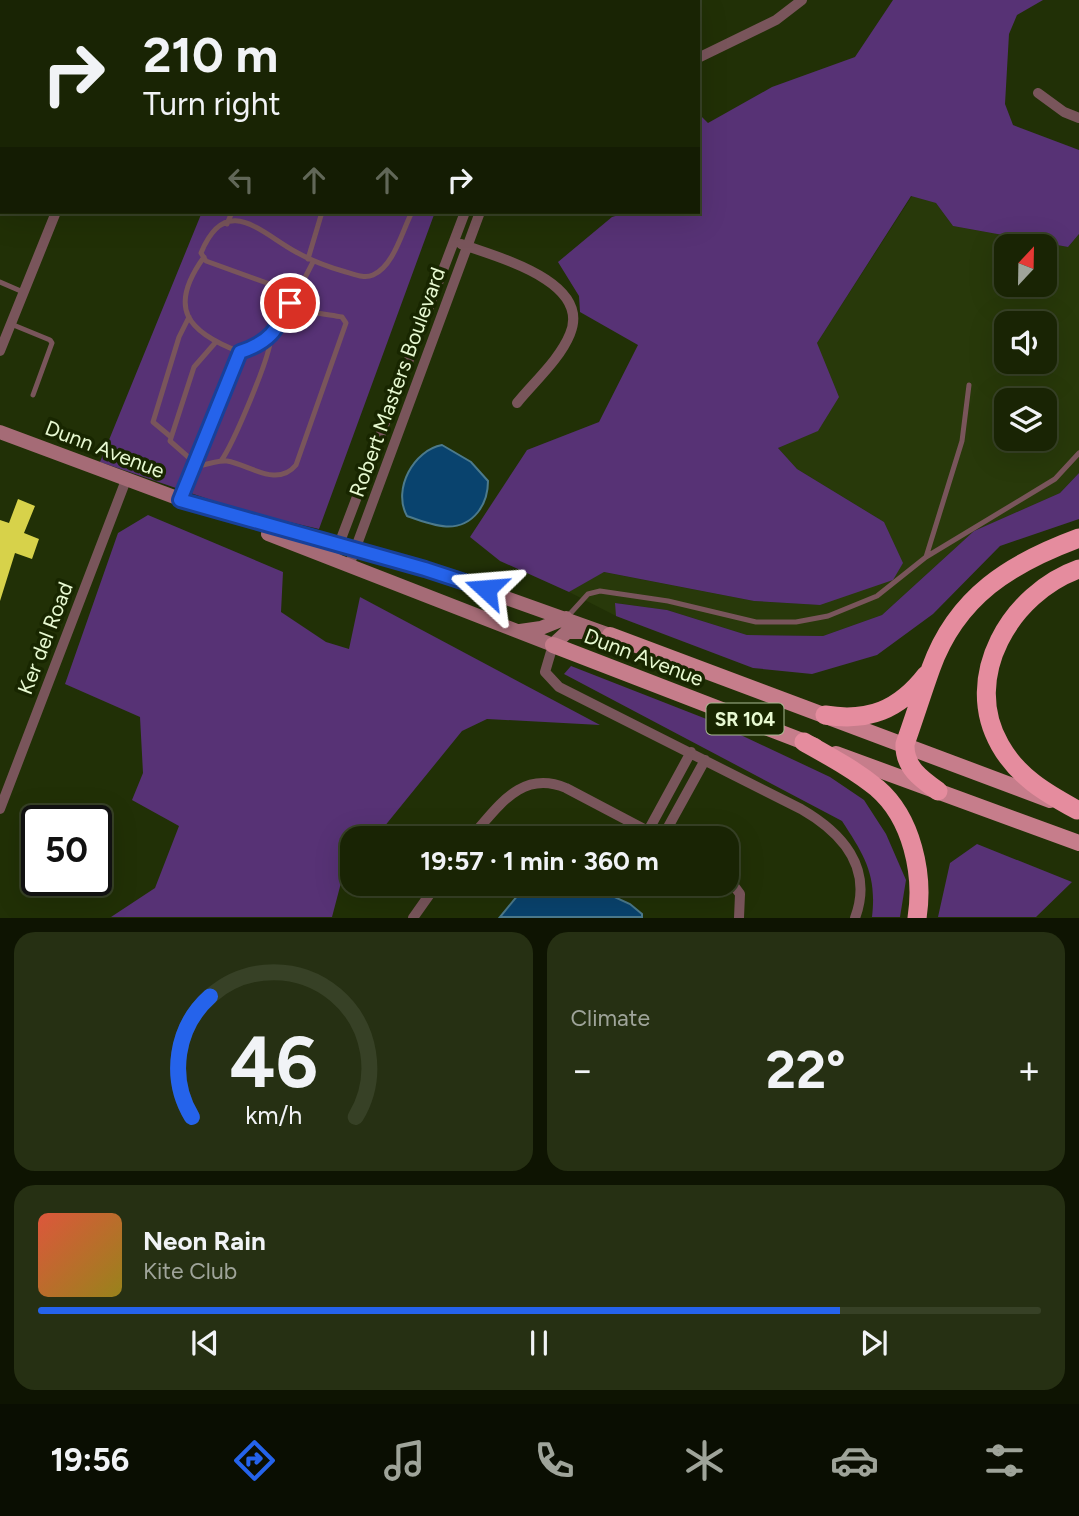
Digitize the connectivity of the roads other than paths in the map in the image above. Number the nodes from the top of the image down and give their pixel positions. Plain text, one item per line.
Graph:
1 (802, 0) edge
2 (700, 57) edge
3 (1038, 93) dead end
4 (1079, 118) edge
5 (55, 214) edge
6 (231, 214) edge
7 (322, 214) edge
8 (411, 214) edge
9 (464, 214) edge
10 (479, 214) edge
11 (227, 224) junction
12 (454, 241) junction
13 (467, 246) junction
14 (204, 257) junction
15 (310, 260) junction
16 (0, 282) edge
17 (24, 292) junction
18 (289, 303) junction
19 (189, 317) junction
20 (11, 324) junction
21 (271, 337) junction
22 (215, 343) junction
23 (0, 351) edge
24 (240, 352) junction
25 (969, 385) dead end
26 (33, 395) dead end
27 (517, 403) dead end
28 (0, 432) edge
29 (171, 437) junction
30 (1079, 453) edge
31 (220, 461) junction
32 (194, 465) junction
33 (126, 480) junction
34 (180, 500) junction
35 (1079, 538) edge
36 (355, 550) junction
37 (336, 552) junction
38 (926, 556) junction
39 (349, 566) junction
40 (1079, 569) edge
41 (566, 618) junction
42 (519, 632) junction
43 (610, 635) junction
44 (553, 645) junction
45 (930, 669) junction
46 (825, 715) junction
47 (804, 741) junction
48 (905, 744) junction
49 (691, 752) junction
50 (705, 760) junction
51 (938, 791) junction
52 (0, 809) edge
53 (1078, 811) edge
54 (481, 826) edge
55 (638, 826) edge
56 (651, 826) edge
57 (669, 826) edge
58 (1079, 843) edge
59 (739, 893) edge
60 (429, 896) edge
61 (413, 918) edge
62 (739, 918) edge
63 (855, 918) edge
64 (917, 918) edge

1 - 2 street
3 - 4 street
5 - 17 street
6 - 11 lane
7 - 15 lane
8 - 15 lane
9 - 12 street, Robert Masters Boulevard
10 - 13 street, Robert Masters Boulevard
11 - 14 lane
11 - 15 lane
12 - 13 street
12 - 37 street, Robert Masters Boulevard
13 - 27 street
13 - 36 street, Robert Masters Boulevard
14 - 18 lane
14 - 19 lane
15 - 18 lane
16 - 17 lane
17 - 20 street
18 - 21 lane
18 - 31 lane
19 - 22 lane
19 - 29 lane
20 - 23 street
20 - 26 lane
21 - 24 lane
21 - 31 lane
22 - 24 lane
22 - 29 lane
24 - 32 lane
25 - 38 lane
28 - 33 main road, Dunn Avenue / SR 104
29 - 32 lane
30 - 38 lane
31 - 32 lane
32 - 34 lane
33 - 34 main road, Dunn Avenue / SR 104
33 - 52 street, Ker del Road
34 - 37 main road, Dunn Avenue / SR 104
35 - 45 highway
36 - 37 main road, Dunn Avenue / SR 104
36 - 39 street, Robert Masters Boulevard
36 - 41 main road, Dunn Avenue / SR 104
37 - 39 main road, Dunn Avenue / SR 104
38 - 41 lane
39 - 42 main road, Dunn Avenue / SR 104
40 - 53 highway
41 - 42 main road
41 - 43 main road, Dunn Avenue / SR 104
42 - 44 main road, Dunn Avenue / SR 104
43 - 44 main road
43 - 46 main road, Dunn Avenue / SR 104
44 - 47 main road, Dunn Avenue / SR 104
44 - 49 street
45 - 46 highway
45 - 48 highway
46 - 48 main road, Dunn Avenue / SR 104
47 - 51 main road, Dunn Avenue / SR 104
47 - 64 highway
48 - 51 highway
48 - 53 main road, Dunn Avenue / SR 104
49 - 50 street
49 - 56 street
50 - 57 street
50 - 63 street
51 - 58 main road, Dunn Avenue / SR 104
54 - 55 street
59 - 62 street
60 - 61 street

